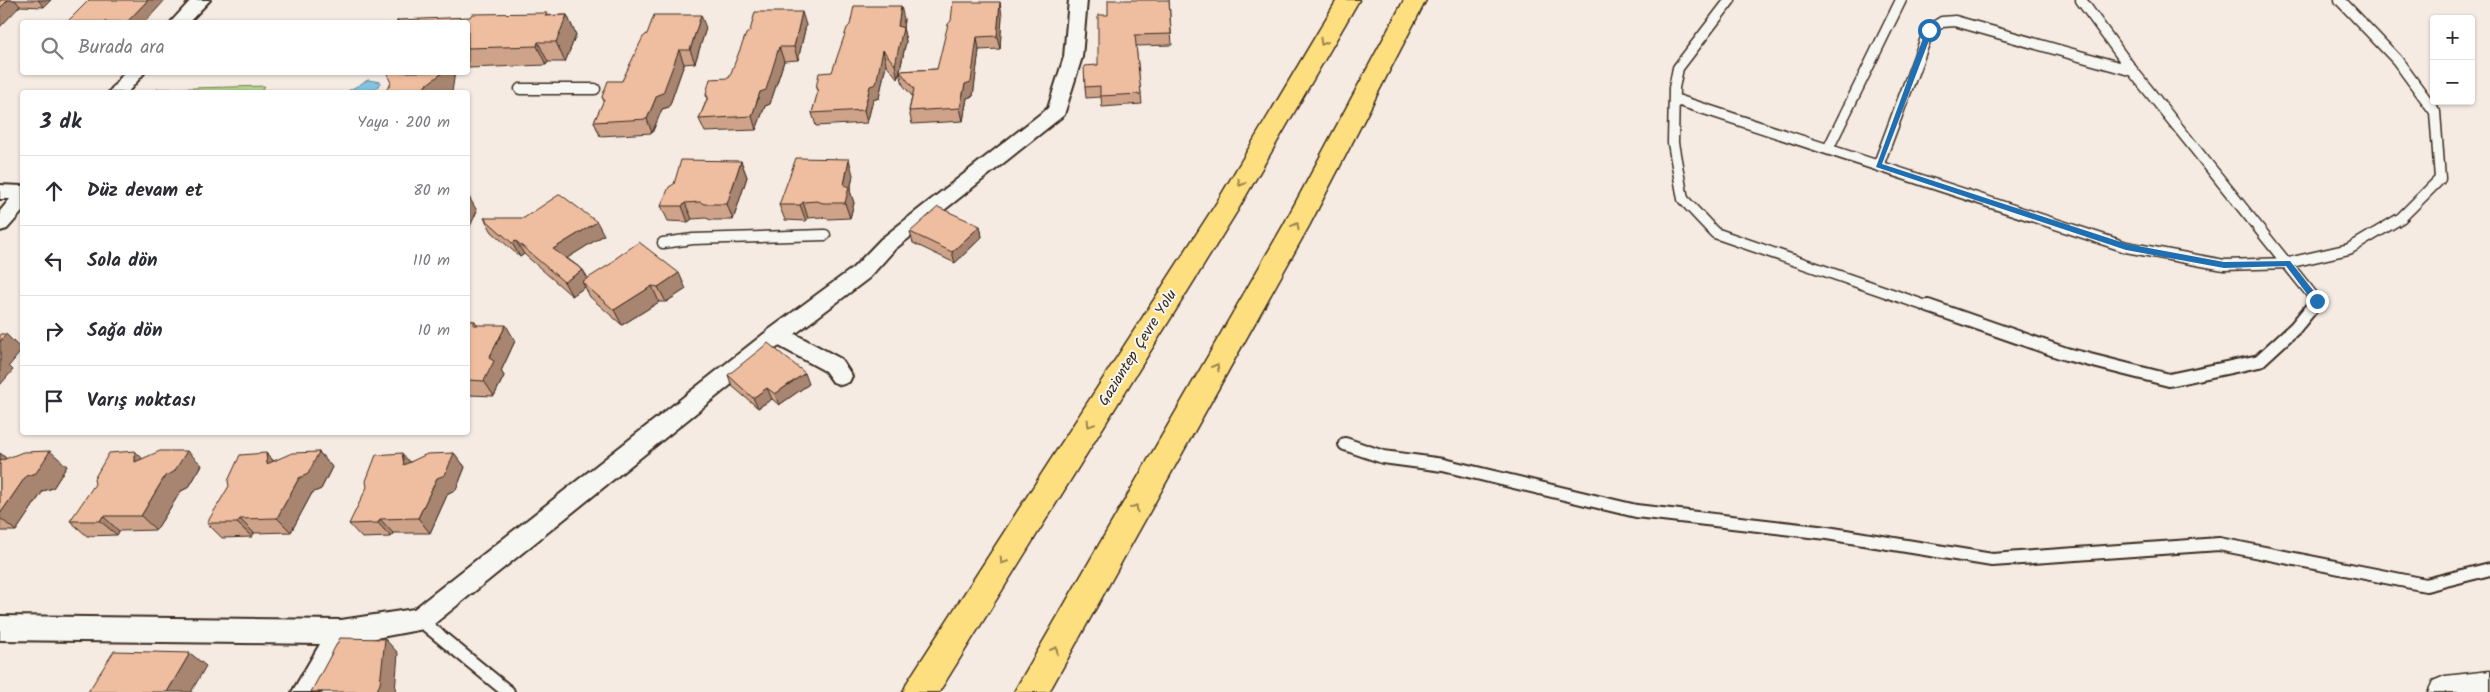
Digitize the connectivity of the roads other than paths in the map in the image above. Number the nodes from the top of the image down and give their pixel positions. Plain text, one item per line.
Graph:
1 (201, 0) edge
2 (1078, 0) edge
3 (1348, 0) edge
4 (1415, 0) edge
5 (1730, 0) edge
6 (1901, 0) edge
7 (2081, 0) edge
8 (2340, 0) edge
9 (182, 20) edge
10 (2133, 71) junction
11 (133, 75) edge
12 (520, 89) dead end
13 (595, 89) dead end
14 (120, 90) edge
15 (1674, 99) junction
16 (1828, 149) junction
17 (1878, 166) junction
18 (0, 192) edge
19 (20, 193) edge
20 (20, 201) edge
21 (0, 224) edge
22 (825, 235) dead end
23 (663, 243) dead end
24 (2288, 263) junction
25 (778, 335) junction
26 (841, 376) dead end
27 (1345, 444) dead end
28 (2490, 568) edge
29 (420, 620) junction
30 (0, 628) edge
31 (341, 632) junction
32 (2490, 686) edge
33 (306, 692) edge
34 (508, 692) edge
35 (920, 692) edge
36 (1031, 692) edge
37 (2445, 692) edge

1 - 9 street
2 - 25 street
3 -> 35 highway, Gaziantep Çevre Yolu
36 -> 4 highway
5 - 15 lane
6 - 16 lane
7 - 10 lane
8 - 24 lane
10 - 17 lane
10 - 24 lane
11 - 14 street
12 - 13 lane
15 - 16 lane
15 - 24 lane
16 - 17 lane
17 - 24 lane
18 - 19 street
20 - 21 street
22 - 23 lane
25 - 26 street
25 - 29 street
27 - 28 lane
29 - 31 street
29 - 34 lane
30 - 31 street
31 - 33 street
32 - 37 street

